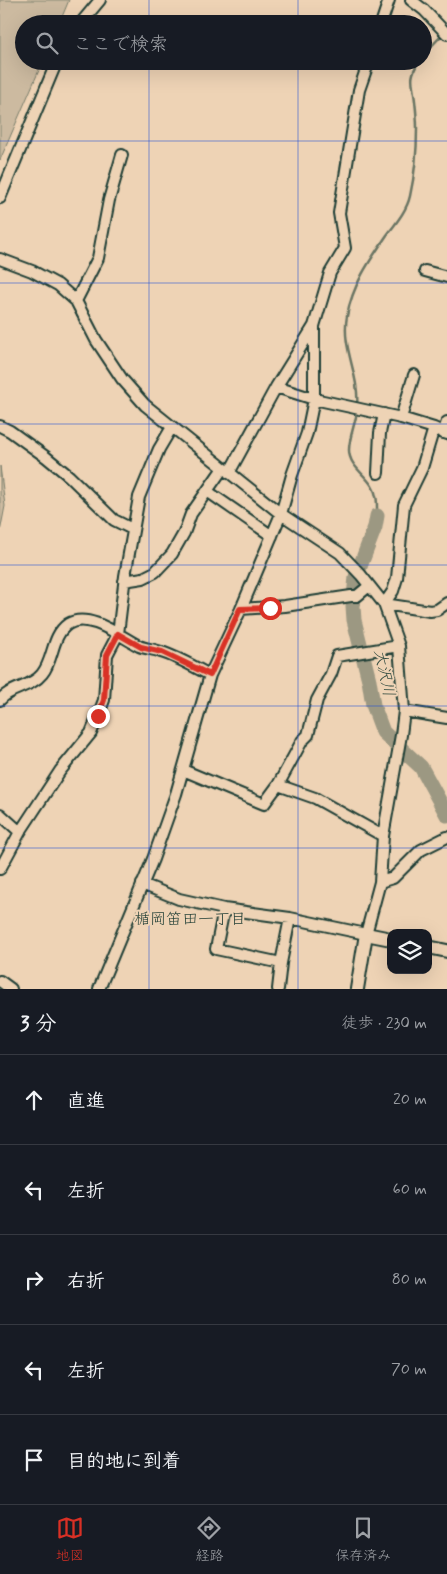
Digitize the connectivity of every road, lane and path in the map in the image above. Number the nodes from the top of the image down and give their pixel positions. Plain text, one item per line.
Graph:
1 (100, 0) edge
2 (388, 0) edge
3 (410, 0) edge
4 (88, 15) edge
5 (384, 15) edge
6 (429, 15) edge
7 (432, 18) edge
8 (444, 30) edge
9 (54, 70) edge
10 (366, 70) edge
11 (122, 155) dead end
12 (0, 198) edge
13 (0, 259) edge
14 (425, 271) dead end
15 (447, 277) edge
16 (76, 302) junction
17 (314, 326) junction
18 (414, 375) dead end
19 (276, 387) junction
20 (314, 399) junction
21 (384, 414) junction
22 (401, 418) junction
23 (447, 422) edge
24 (0, 426) edge
25 (172, 427) junction
26 (441, 432) edge
27 (226, 471) junction
28 (378, 473) dead end
29 (207, 491) junction
30 (281, 514) junction
31 (132, 529) junction
32 (272, 536) junction
33 (124, 581) junction
34 (369, 586) junction
35 (447, 603) edge
36 (384, 604) junction
37 (240, 609) junction
38 (118, 634) junction
39 (399, 646) junction
40 (210, 675) junction
41 (0, 700) edge
42 (404, 711) junction
43 (447, 718) edge
44 (183, 770) junction
45 (278, 785) junction
46 (0, 814) edge
47 (20, 832) junction
48 (382, 836) junction
49 (447, 837) edge
50 (0, 869) edge
51 (380, 882) junction
52 (142, 884) junction
53 (224, 909) junction
54 (290, 918) junction
55 (366, 934) junction
56 (387, 938) edge
57 (432, 948) edge
58 (447, 951) edge
59 (281, 964) junction
60 (0, 981) edge
61 (11, 989) edge
62 (99, 989) edge
63 (278, 989) edge
64 (357, 989) edge

1 - 4 street
2 - 5 street
3 - 6 street
7 - 8 street
9 - 12 street
10 - 17 street
11 - 16 street
13 - 16 street
14 - 15 street
16 - 25 street
17 - 19 street
17 - 20 street
18 - 22 street
19 - 20 street
19 - 27 street
20 - 21 street
20 - 30 street
21 - 22 street
21 - 28 street
22 - 26 street
23 - 26 street
24 - 31 street
25 - 27 street
25 - 31 street
26 - 36 street
27 - 29 street
27 - 30 street
29 - 32 street
29 - 33 street
30 - 32 street
30 - 34 street
31 - 33 street
32 - 37 street
33 - 38 street
34 - 36 street
34 - 37 street
35 - 36 street
36 - 39 street
37 - 40 street
38 - 40 street
38 - 41 street
38 - 47 street
39 - 42 street
39 - 45 street
40 - 44 street
42 - 43 street
42 - 48 street
44 - 45 street
44 - 52 street
45 - 48 street
46 - 47 street
47 - 50 street
48 - 51 street
49 - 51 street
51 - 55 street
52 - 53 street
52 - 62 street
53 - 54 street
53 - 59 street
54 - 55 street
54 - 59 street
55 - 56 main road
55 - 64 main road
57 - 58 main road
59 - 63 street
60 - 61 street

